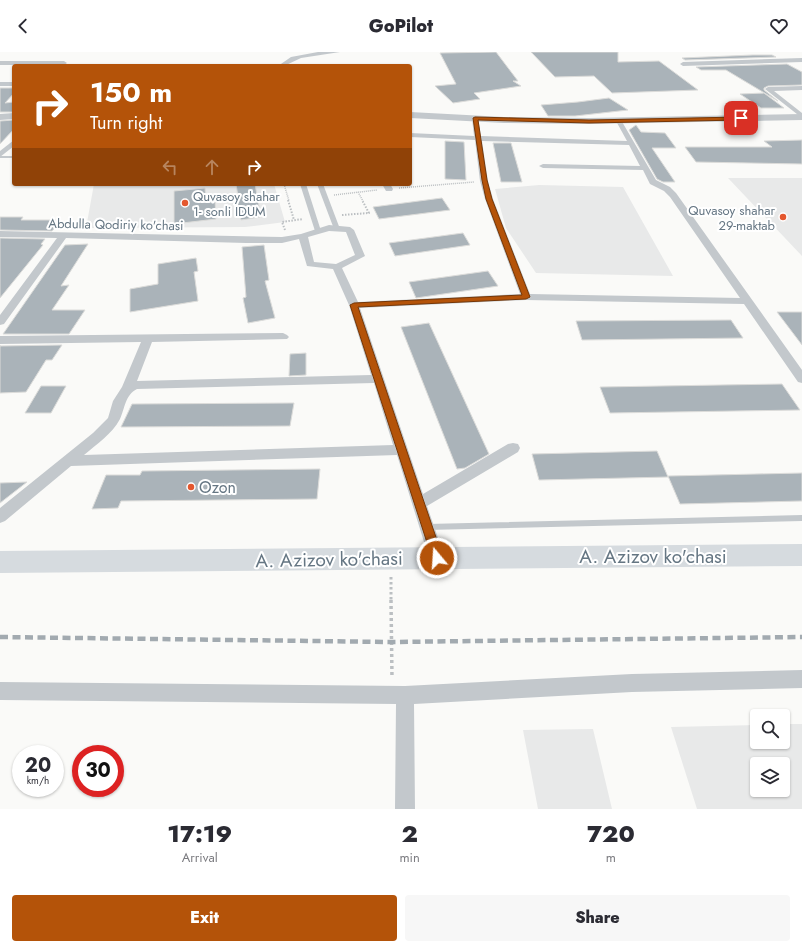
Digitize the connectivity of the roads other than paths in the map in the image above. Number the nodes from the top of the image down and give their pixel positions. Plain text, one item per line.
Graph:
1 (337, 52) edge
2 (802, 60) edge
3 (0, 63) edge
4 (64, 63) dead end
5 (283, 64) edge
6 (683, 64) dead end
7 (0, 84) edge
8 (12, 84) edge
9 (802, 88) edge
10 (412, 115) edge
11 (12, 116) edge
12 (802, 116) edge
13 (0, 117) edge
14 (475, 118) junction
15 (619, 121) junction
16 (412, 135) edge
17 (478, 138) junction
18 (632, 143) junction
19 (12, 144) edge
20 (0, 156) edge
21 (12, 157) edge
22 (543, 166) dead end
23 (644, 168) junction
24 (304, 186) edge
25 (321, 186) edge
26 (337, 229) junction
27 (318, 231) junction
28 (0, 234) edge
29 (64, 235) junction
30 (304, 236) junction
31 (337, 267) junction
32 (526, 297) junction
33 (747, 301) junction
34 (354, 305) junction
35 (0, 322) edge
36 (283, 337) dead end
37 (148, 339) junction
38 (0, 340) edge
39 (379, 379) junction
40 (802, 379) edge
41 (128, 388) junction
42 (513, 448) dead end
43 (402, 450) junction
44 (66, 461) junction
45 (419, 502) junction
46 (0, 517) edge
47 (802, 518) edge
48 (427, 527) junction
49 (802, 555) edge
50 (437, 558) junction
51 (0, 562) edge
52 (802, 679) edge
53 (0, 691) edge
54 (398, 695) junction
55 (405, 809) edge

1 - 5 street
2 - 6 street
3 - 4 street
7 - 8 street
9 - 12 street
10 - 14 street
11 - 13 street
12 - 15 street
14 - 15 street
14 - 17 street
15 - 18 street
16 - 17 street
17 - 18 street
17 - 32 street
18 - 23 street
19 - 20 street
20 - 21 lane
22 - 23 street
23 - 33 street
24 - 27 street
25 - 26 street
26 - 27 street, Abdulla Qodiriy ko'chasi
26 - 31 street
27 - 30 street, Abdulla Qodiriy ko'chasi
28 - 29 street, Abdulla Qodiriy ko'chasi
29 - 30 street, Abdulla Qodiriy ko'chasi
29 - 35 street
30 - 31 street
31 - 34 street
32 - 33 street
32 - 34 street
33 - 40 street
34 - 39 street
36 - 37 street
37 - 38 street
37 - 41 street
39 - 41 street
39 - 43 street
41 - 44 street
42 - 45 street
43 - 44 street
43 - 45 street
44 - 46 street
45 - 48 street
47 - 48 lane
48 - 50 street
49 - 50 main road, A. Azizov ko'chasi
50 - 51 main road, A. Azizov ko'chasi
52 - 54 street
53 - 54 street
54 - 55 street

